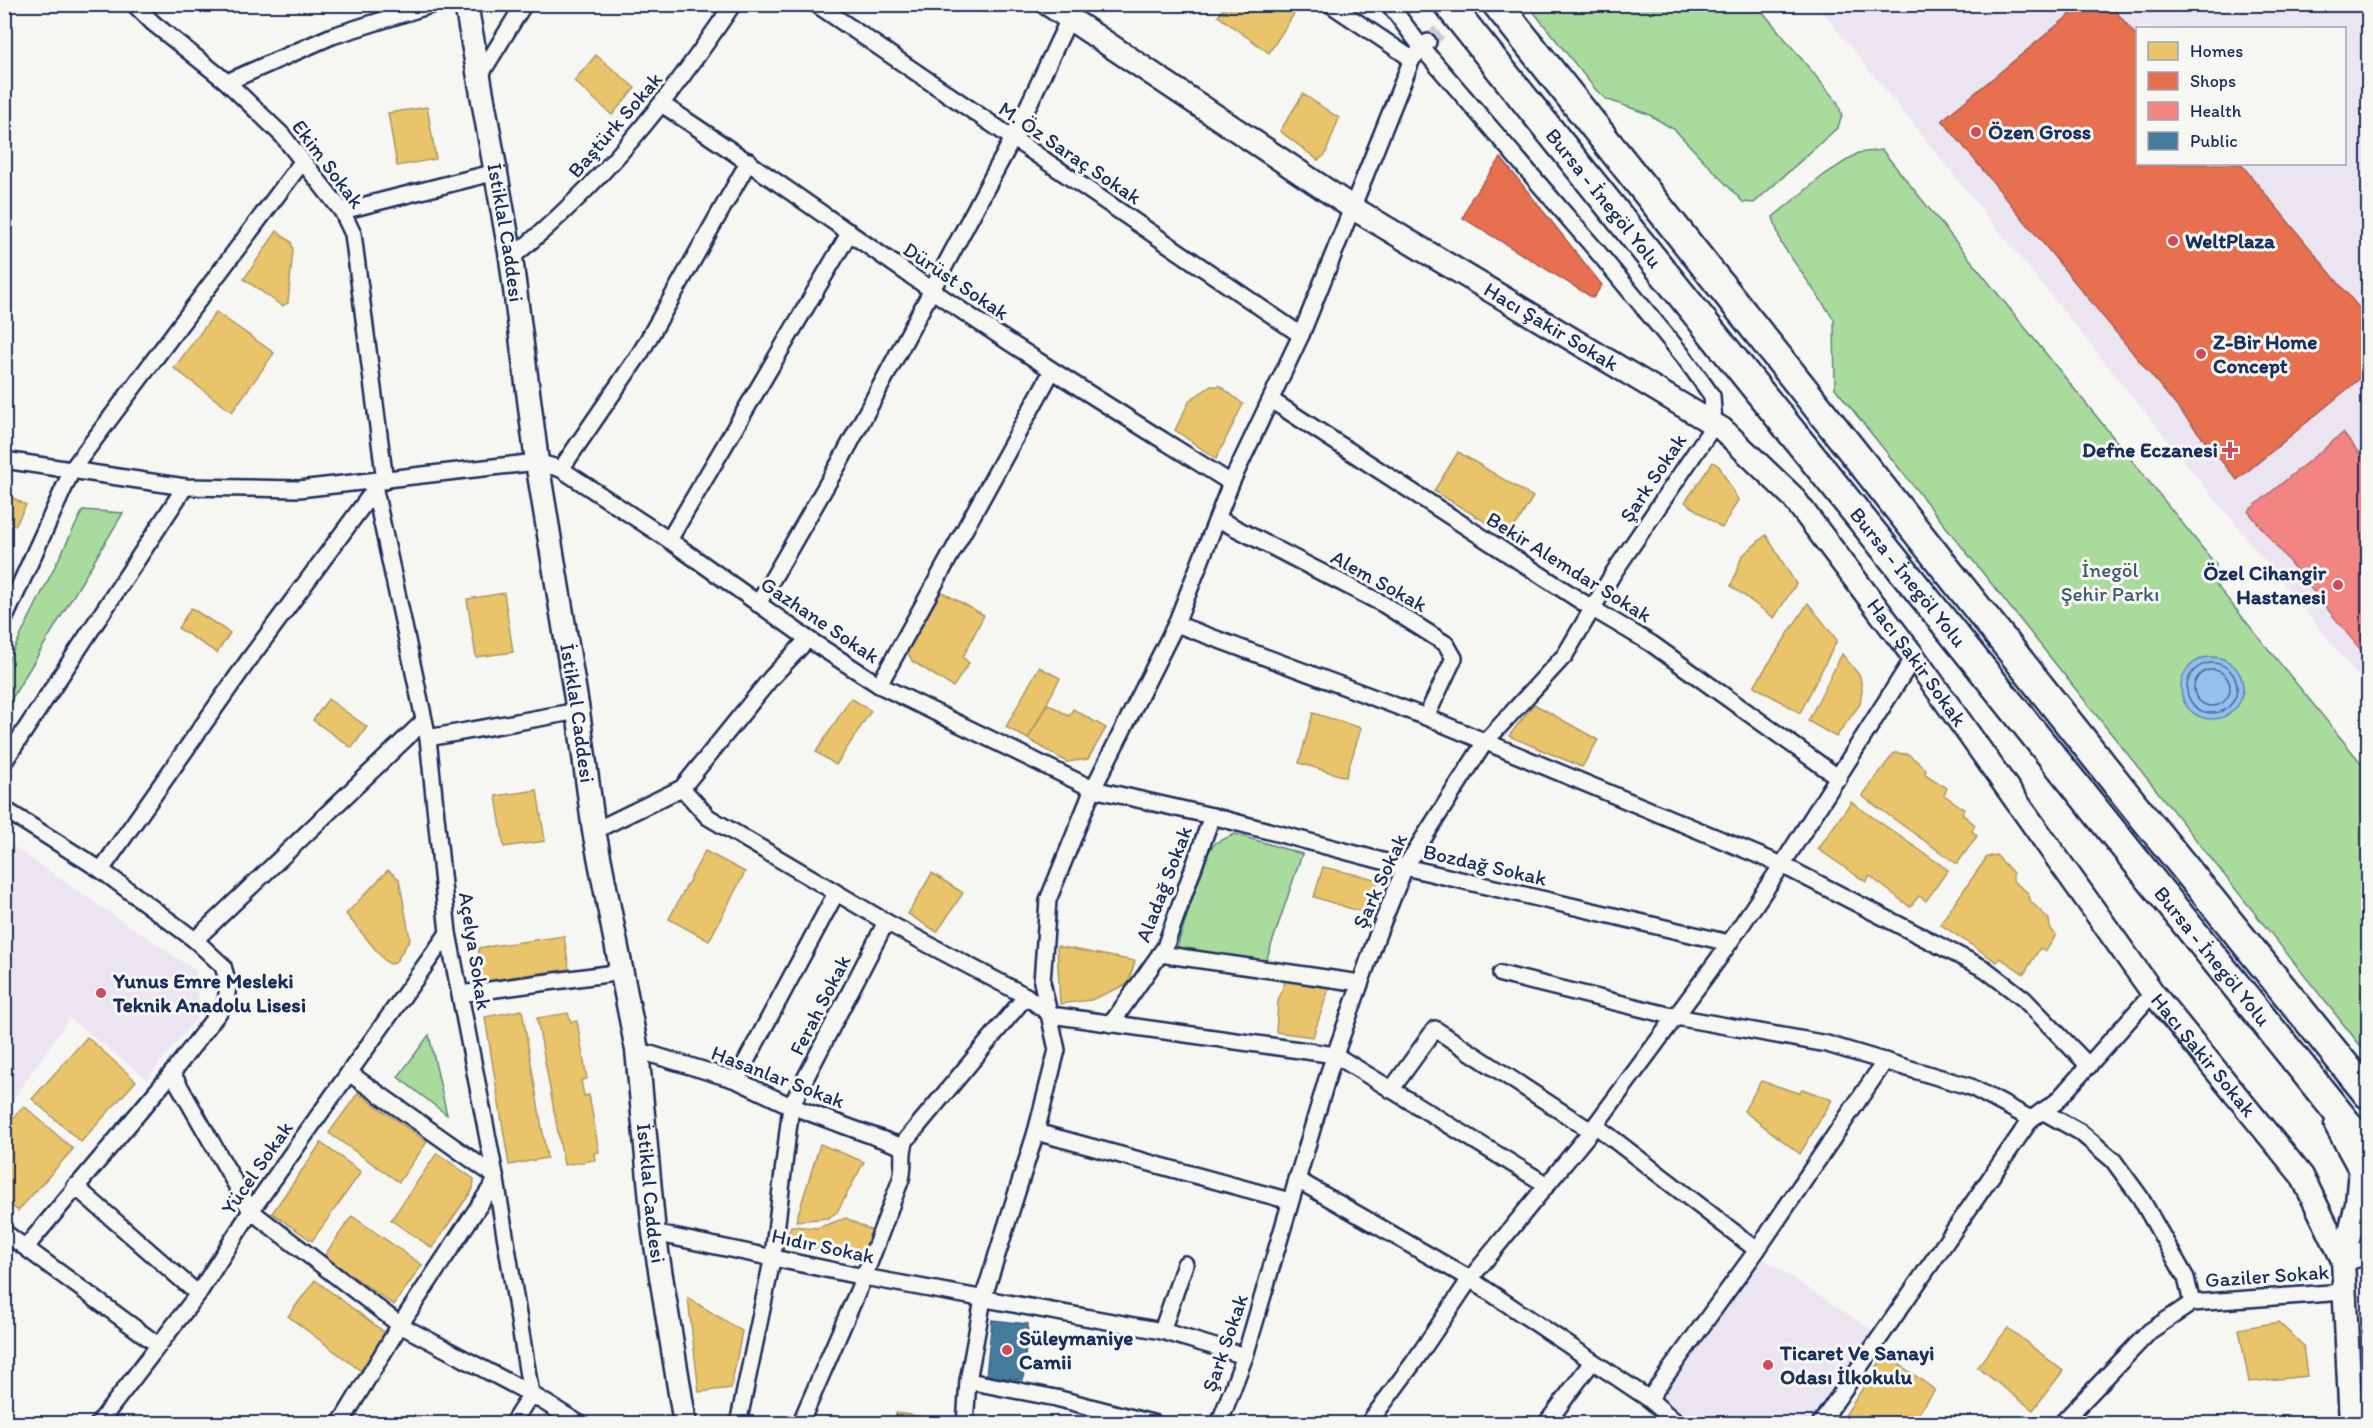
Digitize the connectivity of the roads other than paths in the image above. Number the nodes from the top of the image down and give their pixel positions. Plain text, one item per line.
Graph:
1 (134, 4) edge
2 (434, 4) edge
3 (466, 4) edge
4 (524, 4) edge
5 (733, 4) edge
6 (816, 4) edge
7 (1048, 4) edge
8 (1330, 4) edge
9 (1389, 4) edge
10 (1448, 4) edge
11 (1497, 4) edge
12 (1073, 11) edge
13 (1421, 50) junction
14 (479, 77) junction
15 (227, 82) junction
16 (663, 105) junction
17 (1012, 140) junction
18 (749, 161) junction
19 (302, 162) junction
20 (496, 172) junction
21 (1353, 208) junction
22 (342, 211) junction
23 (850, 232) junction
24 (511, 258) junction
25 (932, 290) junction
26 (1301, 335) junction
27 (1052, 371) junction
28 (1270, 400) junction
29 (1714, 425) junction
30 (4, 460) edge
31 (537, 462) junction
32 (73, 468) junction
33 (561, 469) junction
34 (1231, 483) junction
35 (378, 484) junction
36 (184, 487) junction
37 (1218, 519) junction
38 (669, 540) junction
39 (758, 604) junction
40 (1593, 609) junction
41 (4, 621) edge
42 (1176, 624) junction
43 (808, 639) junction
44 (1914, 657) junction
45 (879, 685) junction
46 (578, 711) junction
47 (1425, 717) junction
48 (424, 721) junction
49 (428, 738) junction
50 (1485, 742) junction
51 (4, 762) edge
52 (1839, 778) junction
53 (682, 788) junction
54 (1093, 789) junction
55 (4, 810) edge
56 (1212, 816) junction
57 (594, 831) junction
58 (1782, 865) junction
59 (1405, 867) junction
60 (101, 870) junction
61 (836, 893) junction
62 (886, 922) junction
63 (448, 933) junction
64 (195, 939) junction
65 (1729, 943) junction
66 (1160, 954) junction
67 (622, 972) junction
68 (1501, 974) dead end
69 (1360, 983) junction
70 (2153, 993) junction
71 (460, 994) junction
72 (1026, 996) junction
73 (1051, 1015) junction
74 (1676, 1017) junction
75 (1111, 1024) junction
76 (637, 1050) junction
77 (1335, 1055) junction
78 (1885, 1061) junction
79 (2090, 1066) junction
80 (172, 1073) junction
81 (349, 1073) junction
82 (736, 1080) junction
83 (2313, 1081) junction
84 (1391, 1090) junction
85 (2368, 1094) edge
86 (791, 1106) junction
87 (2036, 1115) junction
88 (1593, 1128) junction
89 (1036, 1132) junction
90 (902, 1149) junction
91 (2368, 1150) edge
92 (496, 1178) junction
93 (1296, 1179) junction
94 (1547, 1185) junction
95 (75, 1186) junction
96 (1290, 1201) junction
97 (251, 1211) junction
98 (4, 1232) edge
99 (654, 1233) junction
100 (26, 1246) junction
101 (1758, 1250) junction
102 (2368, 1252) edge
103 (773, 1256) junction
104 (2343, 1260) junction
105 (1185, 1264) dead end
106 (864, 1277) junction
107 (1470, 1279) junction
108 (2344, 1292) junction
109 (198, 1294) junction
110 (983, 1299) junction
111 (2192, 1303) junction
112 (400, 1325) junction
113 (1161, 1331) junction
114 (158, 1345) junction
115 (1245, 1356) junction
116 (1592, 1362) junction
117 (968, 1382) junction
118 (531, 1394) junction
119 (1649, 1400) junction
120 (98, 1424) edge
121 (340, 1424) edge
122 (512, 1424) edge
123 (580, 1424) edge
124 (685, 1424) edge
125 (738, 1424) edge
126 (800, 1424) edge
127 (965, 1424) edge
128 (1156, 1424) edge
129 (1219, 1424) edge
130 (1368, 1424) edge
131 (1546, 1424) edge
132 (1678, 1424) edge
133 (1820, 1424) edge
134 (2061, 1424) edge
135 (2351, 1424) edge

1 - 15 street, Ekim Sokak
2 - 15 street
3 - 14 street, İstiklal Caddesi
4 - 14 street
5 - 16 street, Baştürk Sokak
6 - 17 street, M. Öz Saraç Sokak
7 - 12 street, Hacı Şakir Sokak
8 - 13 street
9 - 13 street
10 - 83 highway, Bursa - İnegöl Yolu
11 - 85 highway, Bursa - İnegöl Yolu
12 - 17 street
12 - 21 street, Hacı Şakir Sokak
13 - 21 street
13 - 29 street
14 - 20 street, İstiklal Caddesi
15 - 19 street, Ekim Sokak
16 - 18 street, Dürüst Sokak
16 - 24 street, Baştürk Sokak
17 - 25 street
17 - 26 street, M. Öz Saraç Sokak
18 - 23 street, Dürüst Sokak
18 - 33 street
19 - 22 street, Ekim Sokak
19 - 32 street
20 - 22 street
20 - 24 street, İstiklal Caddesi
21 - 26 street
21 - 29 street, Hacı Şakir Sokak
22 - 35 street, Ekim Sokak
23 - 25 street, Dürüst Sokak
23 - 38 street
24 - 31 street, İstiklal Caddesi
25 - 27 street, Dürüst Sokak
25 - 39 street
26 - 28 street
27 - 34 street, Dürüst Sokak
27 - 45 street
28 - 34 street
28 - 40 street, Bekir Alemdar Sokak
29 - 40 street, Şark Sokak
29 - 44 street, Hacı Şakir Sokak
30 - 32 street
31 - 33 street, Gazhane Sokak
31 - 35 street
31 - 46 street, İstiklal Caddesi
32 - 36 street
32 - 41 street
33 - 38 street, Gazhane Sokak
34 - 37 street
35 - 36 street
35 - 48 street, Açelya Sokak
35 - 60 street
36 - 51 street
37 - 42 street
37 - 47 street, Alem Sokak
38 - 39 street, Gazhane Sokak
39 - 43 street, Gazhane Sokak
40 - 50 street, Şark Sokak
40 - 52 street, Bekir Alemdar Sokak
42 - 47 street
42 - 54 street
43 - 45 street, Gazhane Sokak
43 - 53 street
44 - 52 street
44 - 70 street, Hacı Şakir Sokak
45 - 54 street, Gazhane Sokak
46 - 49 street
46 - 57 street, İstiklal Caddesi
47 - 50 street
48 - 49 street, Açelya Sokak
48 - 64 street
49 - 63 street, Açelya Sokak
50 - 58 street
50 - 59 street, Şark Sokak
52 - 58 street
53 - 57 street
53 - 61 street
54 - 56 street, Bozdağ Sokak
54 - 73 street
55 - 60 street
56 - 59 street, Bozdağ Sokak
56 - 66 street, Aladağ Sokak
57 - 67 street, İstiklal Caddesi
58 - 65 street
58 - 79 street
59 - 65 street, Bozdağ Sokak
59 - 69 street, Şark Sokak
60 - 64 street
61 - 62 street
61 - 82 street
62 - 72 street
62 - 86 street, Ferah Sokak
63 - 71 street, Açelya Sokak
63 - 81 street, Yücel Sokak
64 - 80 street
65 - 74 street
66 - 69 street
66 - 75 street, Aladağ Sokak
67 - 71 street
67 - 76 street, İstiklal Caddesi
68 - 74 street
69 - 77 street, Şark Sokak
70 - 79 street
70 - 104 street, Hacı Şakir Sokak
71 - 92 street, Açelya Sokak
72 - 73 street
72 - 90 street
73 - 75 street
73 - 89 street
74 - 78 street
74 - 88 street
75 - 77 street
76 - 82 street, Hasanlar Sokak
76 - 99 street, İstiklal Caddesi
77 - 84 street
77 - 93 street, Şark Sokak
78 - 87 street
78 - 101 street
79 - 87 street
80 - 95 street
80 - 97 street
81 - 92 street
81 - 97 street, Yücel Sokak
82 - 86 street, Hasanlar Sokak
83 - 91 highway, Bursa - İnegöl Yolu
83 - 104 street
84 - 88 street
84 - 94 street
86 - 90 street, Hasanlar Sokak
86 - 103 street
87 - 111 street
87 - 133 street
88 - 94 street
88 - 101 street
89 - 96 street
89 - 110 street
90 - 106 street
92 - 112 street
92 - 118 street, Açelya Sokak
93 - 96 street, Şark Sokak
93 - 107 street
94 - 107 street
95 - 100 street
95 - 109 street
96 - 115 street, Şark Sokak
97 - 109 street, Yücel Sokak
97 - 112 street
98 - 100 street
99 - 103 street, Hıdır Sokak
99 - 124 street, İstiklal Caddesi
100 - 114 street
101 - 119 street
102 - 104 street
103 - 106 street, Hıdır Sokak
103 - 125 street
104 - 108 street
105 - 113 street
106 - 110 street, Hıdır Sokak
106 - 126 street
107 - 116 street
107 - 130 street
108 - 111 street, Gaziler Sokak
108 - 135 street
109 - 114 street, Yücel Sokak
110 - 113 street, Hıdır Sokak
110 - 117 street
111 - 134 street, Gaziler Sokak
112 - 118 street
112 - 121 street
113 - 115 street, Hıdır Sokak
114 - 120 street, Yücel Sokak
115 - 129 street, Şark Sokak
116 - 119 street
116 - 131 street
117 - 127 street
117 - 128 street
118 - 122 street
118 - 123 street
119 - 132 street

